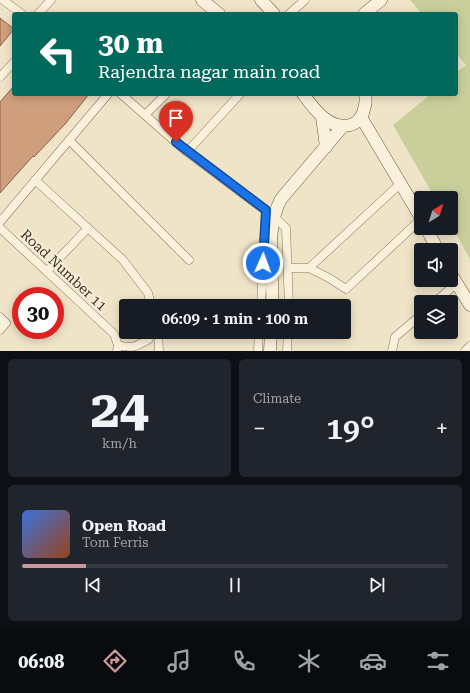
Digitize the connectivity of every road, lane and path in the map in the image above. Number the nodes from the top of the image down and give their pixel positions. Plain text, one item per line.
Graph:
1 (3, 0) edge
2 (51, 0) edge
3 (202, 0) edge
4 (261, 0) edge
5 (305, 0) edge
6 (381, 0) edge
7 (19, 12) edge
8 (40, 12) edge
9 (217, 12) edge
10 (272, 12) edge
11 (291, 12) edge
12 (366, 12) edge
13 (12, 64) edge
14 (0, 77) edge
15 (106, 96) edge
16 (123, 96) edge
17 (164, 96) edge
18 (238, 96) edge
19 (305, 96) edge
20 (365, 96) edge
21 (145, 115) junction
22 (322, 117) junction
23 (361, 117) junction
24 (343, 126) junction
25 (69, 140) junction
26 (326, 147) junction
27 (187, 152) junction
28 (35, 180) junction
29 (401, 183) junction
30 (414, 206) edge
31 (271, 217) junction
32 (0, 222) edge
33 (414, 225) edge
34 (0, 228) edge
35 (88, 228) junction
36 (189, 260) dead end
37 (288, 268) junction
38 (309, 268) junction
39 (47, 272) junction
40 (458, 286) edge
41 (447, 287) edge
42 (441, 295) edge
43 (149, 299) edge
44 (262, 299) edge
45 (272, 299) edge
46 (289, 299) edge
47 (470, 305) edge
48 (0, 317) edge
49 (414, 321) edge
50 (0, 330) edge
51 (149, 339) edge
52 (158, 339) edge
53 (259, 339) edge
54 (271, 339) edge
55 (288, 339) edge
56 (470, 346) edge
57 (118, 348) edge
58 (159, 351) edge
59 (258, 351) edge
60 (270, 351) edge
61 (287, 351) edge
62 (392, 351) edge
63 (465, 351) edge

1 - 7 street
2 - 8 street
3 - 9 main road
4 - 10 main road
5 - 11 street
6 - 12 main road
13 - 14 street
15 - 25 street
16 - 21 street
17 - 21 street
18 - 27 street
19 - 22 main road
20 - 23 main road
21 - 27 street
22 - 24 main road
22 - 26 main road
23 - 24 main road
23 - 29 main road
24 - 26 main road
25 - 28 street
25 - 36 street
26 - 31 main road
27 - 31 street
28 - 32 street
28 - 35 street
29 - 30 main road
29 - 38 street
31 - 37 street
31 - 44 street
31 - 45 main road
33 - 38 street
34 - 39 street, Road Number 11
35 - 39 street
35 - 43 street
37 - 38 street
37 - 46 street
39 - 57 street, Road Number 11
40 - 47 main road
41 - 42 street
48 - 50 street
49 - 62 street
51 - 57 street
52 - 58 street
53 - 59 street
54 - 60 main road
55 - 61 street
56 - 63 street

